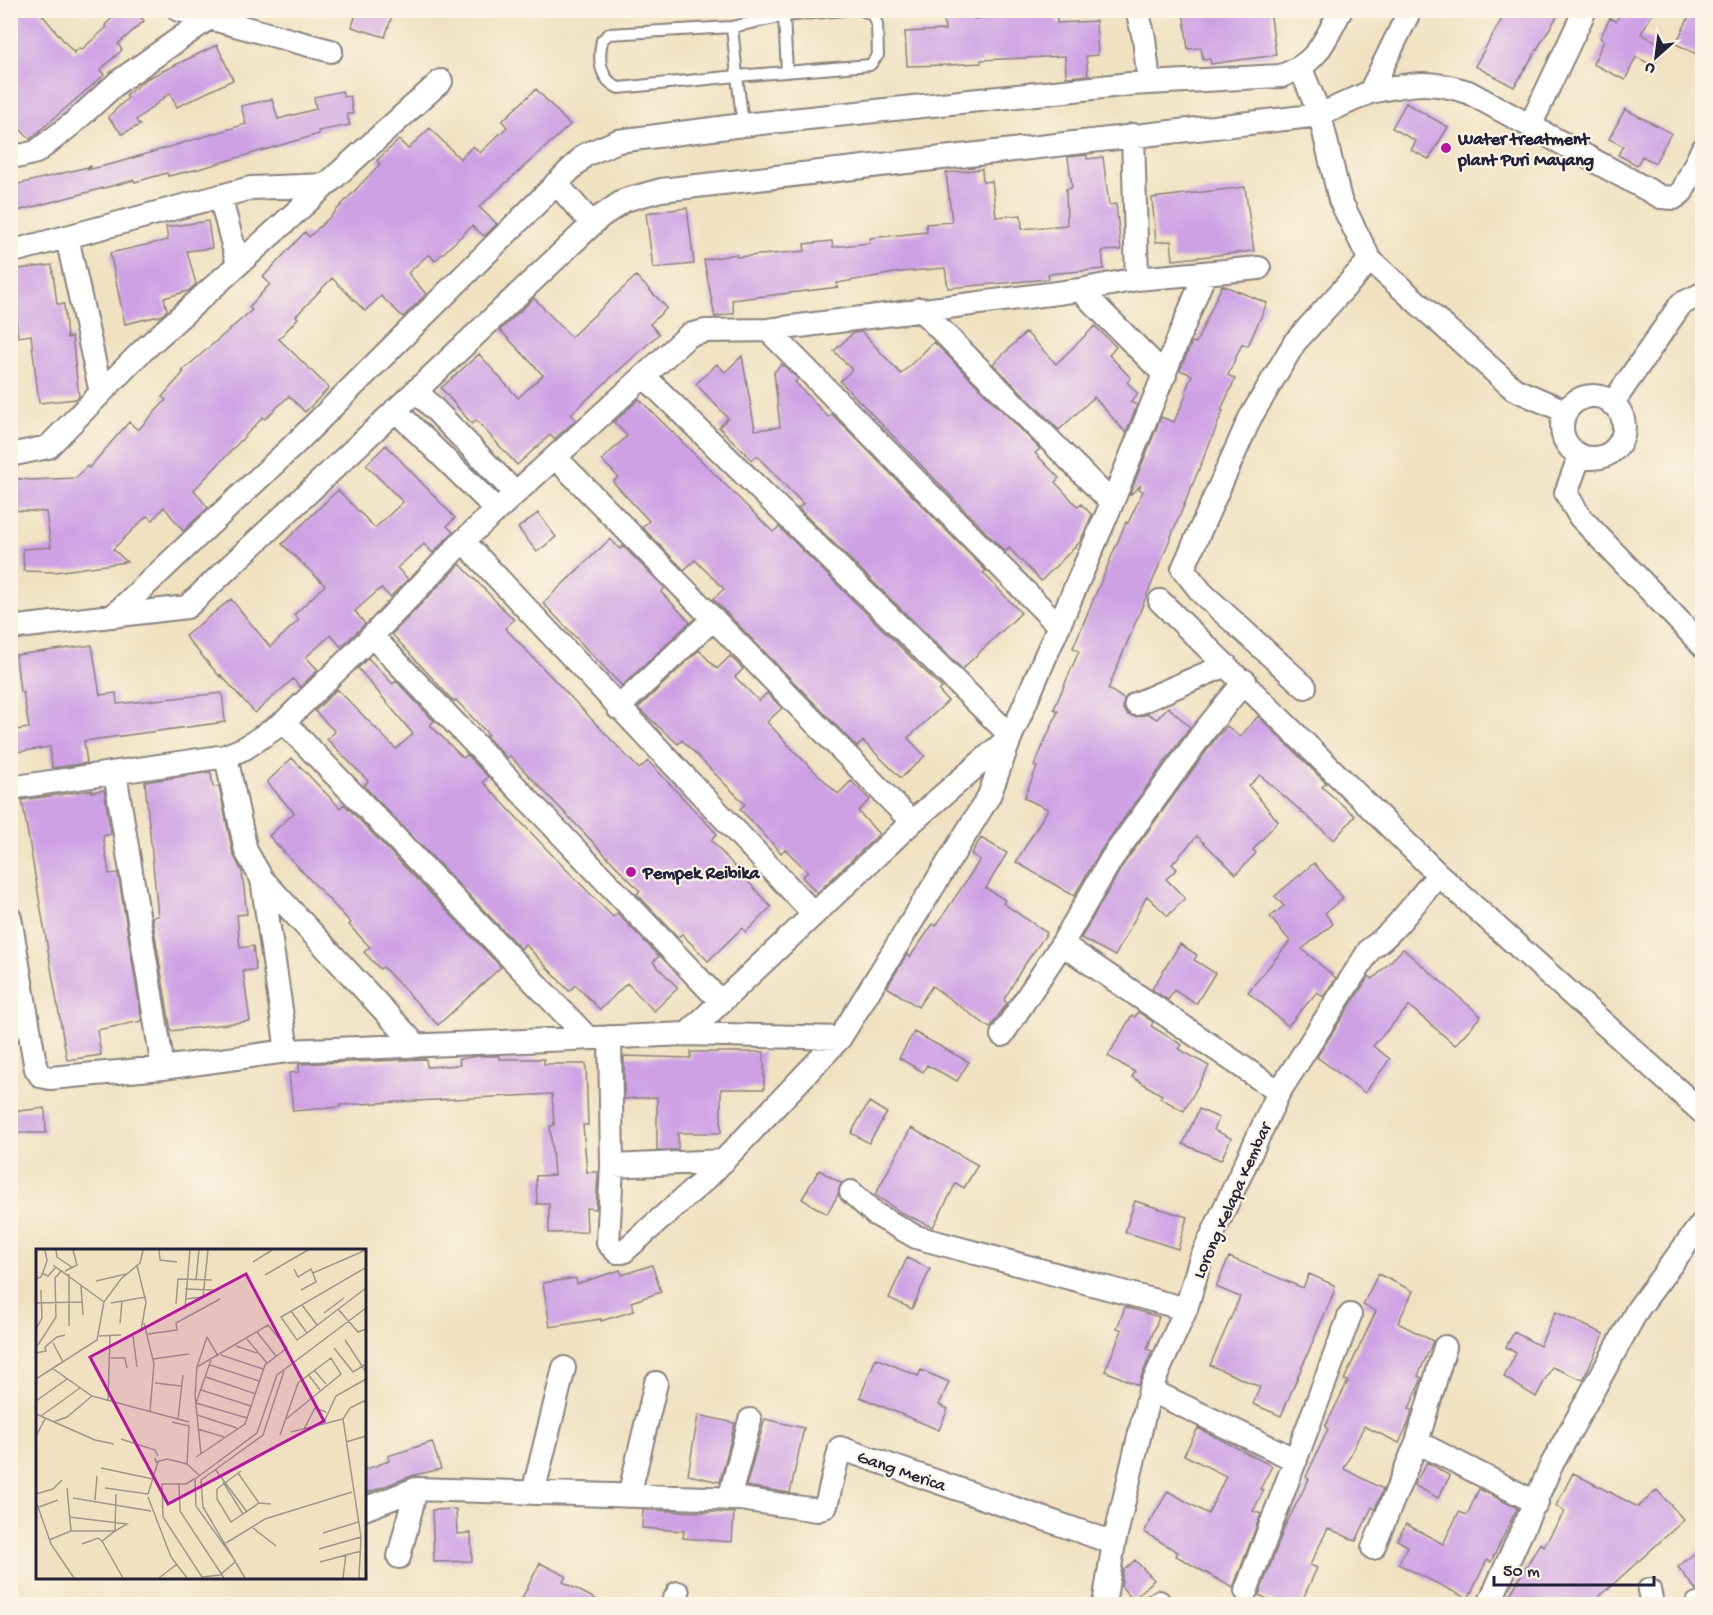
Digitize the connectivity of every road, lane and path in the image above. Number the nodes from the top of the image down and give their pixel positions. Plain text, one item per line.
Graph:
1 (179, 10) edge
2 (843, 10) edge
3 (861, 10) edge
4 (1137, 10) edge
5 (1341, 10) edge
6 (1410, 10) edge
7 (1585, 10) edge
8 (784, 16) junction
9 (209, 18) junction
10 (732, 27) junction
11 (331, 51) dead end
12 (1301, 69) junction
13 (787, 72) junction
14 (737, 76) junction
15 (441, 81) dead end
16 (1149, 83) junction
17 (1370, 92) junction
18 (1320, 116) junction
19 (743, 125) junction
20 (1530, 126) junction
21 (1133, 135) junction
22 (1702, 150) edge
23 (10, 153) edge
24 (556, 183) junction
25 (326, 185) junction
26 (220, 196) junction
27 (592, 224) junction
28 (67, 237) junction
29 (10, 252) edge
30 (1370, 260) junction
31 (238, 264) junction
32 (1259, 268) dead end
33 (1205, 273) junction
34 (1137, 279) junction
35 (1080, 290) junction
36 (1702, 294) edge
37 (920, 309) junction
38 (768, 330) junction
39 (1165, 375) junction
40 (644, 376) junction
41 (416, 390) junction
42 (101, 393) junction
43 (1612, 404) junction
44 (395, 410) junction
45 (1565, 411) junction
46 (10, 455) edge
47 (1580, 455) junction
48 (555, 457) junction
49 (515, 493) junction
50 (1112, 503) junction
51 (496, 509) junction
52 (462, 541) junction
53 (1160, 601) dead end
54 (113, 616) junction
55 (713, 619) junction
56 (1059, 626) junction
57 (10, 628) edge
58 (372, 636) junction
59 (1702, 645) edge
60 (1226, 665) junction
61 (1245, 681) junction
62 (1305, 687) dead end
63 (1136, 704) dead end
64 (618, 708) junction
65 (284, 722) junction
66 (1011, 736) junction
67 (226, 756) junction
68 (115, 773) junction
69 (10, 788) edge
70 (912, 822) junction
71 (1439, 875) junction
72 (262, 879) junction
73 (813, 913) junction
74 (10, 918) edge
75 (1062, 944) junction
76 (721, 1002) junction
77 (687, 1034) junction
78 (1002, 1035) dead end
79 (610, 1036) junction
80 (587, 1037) junction
81 (840, 1038) junction
82 (417, 1046) junction
83 (287, 1051) junction
84 (163, 1068) junction
85 (1279, 1092) junction
86 (1702, 1112) edge
87 (724, 1161) junction
88 (612, 1166) junction
89 (851, 1192) dead end
90 (1702, 1223) edge
91 (1186, 1309) junction
92 (1350, 1315) dead end
93 (1445, 1347) dead end
94 (564, 1368) dead end
95 (656, 1383) dead end
96 (1150, 1390) junction
97 (750, 1420) dead end
98 (1417, 1442) junction
99 (1296, 1460) junction
100 (417, 1490) junction
101 (533, 1493) junction
102 (629, 1496) junction
103 (729, 1499) junction
104 (1537, 1503) junction
105 (366, 1508) edge
106 (1114, 1543) junction
107 (1373, 1548) dead end
108 (399, 1557) dead end
109 (1246, 1591) dead end
110 (1104, 1605) edge
111 (1489, 1605) edge

1 - 9 street
2 - 8 lane
3 - 13 lane
4 - 16 street
5 - 12 street
6 - 17 street
7 - 20 street
8 - 10 lane
8 - 13 lane
9 - 11 street
9 - 23 street
10 - 14 lane
10 - 14 lane
12 - 16 street
12 - 18 street
13 - 14 lane
14 - 19 lane
15 - 25 street
16 - 19 street
17 - 18 street
17 - 20 street
18 - 21 street
18 - 30 street
19 - 24 street
20 - 22 street
21 - 27 street
21 - 34 street
24 - 27 street
24 - 54 street
25 - 26 street
25 - 31 street
26 - 28 street
26 - 31 street
27 - 41 street
28 - 29 street
28 - 42 street
30 - 45 street
30 - 62 street
31 - 42 street
32 - 33 street
33 - 34 street
33 - 39 street
34 - 35 street
35 - 37 street
35 - 39 street
36 - 43 street
37 - 38 street
37 - 50 street
38 - 40 street
38 - 56 street
39 - 50 street
40 - 48 street
40 - 66 street
41 - 44 street
41 - 49 street
42 - 46 street
43 - 45 street
43 - 47 street
44 - 51 street
44 - 54 street
45 - 47 street
47 - 59 street
48 - 49 street
48 - 55 street
49 - 51 street
50 - 56 street
51 - 52 street
52 - 58 street
52 - 64 street
53 - 60 street
54 - 57 street
55 - 64 street
55 - 70 street
56 - 66 street
58 - 65 street
58 - 76 street
60 - 61 street
60 - 63 street
61 - 71 street
61 - 75 street
64 - 73 street
65 - 67 street
65 - 80 street
66 - 70 street
66 - 81 street
67 - 68 street
67 - 72 street
68 - 69 street
68 - 84 street
70 - 73 street
71 - 85 street, Lorong Kelapa Kembar
71 - 86 street
72 - 82 street
72 - 83 street
73 - 76 street
74 - 84 street
75 - 78 street
75 - 85 street
76 - 77 street
77 - 79 street
77 - 81 street
79 - 80 street
79 - 88 street
80 - 82 street
81 - 87 street
82 - 83 street
83 - 84 street
85 - 91 street, Lorong Kelapa Kembar
87 - 88 street
87 - 88 street
89 - 91 street
90 - 104 street
91 - 96 street, Lorong Kelapa Kembar
92 - 99 street
93 - 98 street
94 - 101 street
95 - 102 street
96 - 99 street
96 - 106 street, Lorong Kelapa Kembar
97 - 103 street
98 - 104 street
98 - 107 street
99 - 109 street
100 - 101 street, Gang Merica
100 - 105 street, Gang Merica
100 - 108 street
101 - 102 street, Gang Merica
102 - 103 street, Gang Merica
103 - 106 street, Gang Merica
104 - 111 street
106 - 110 street, Lorong Kelapa Kembar

